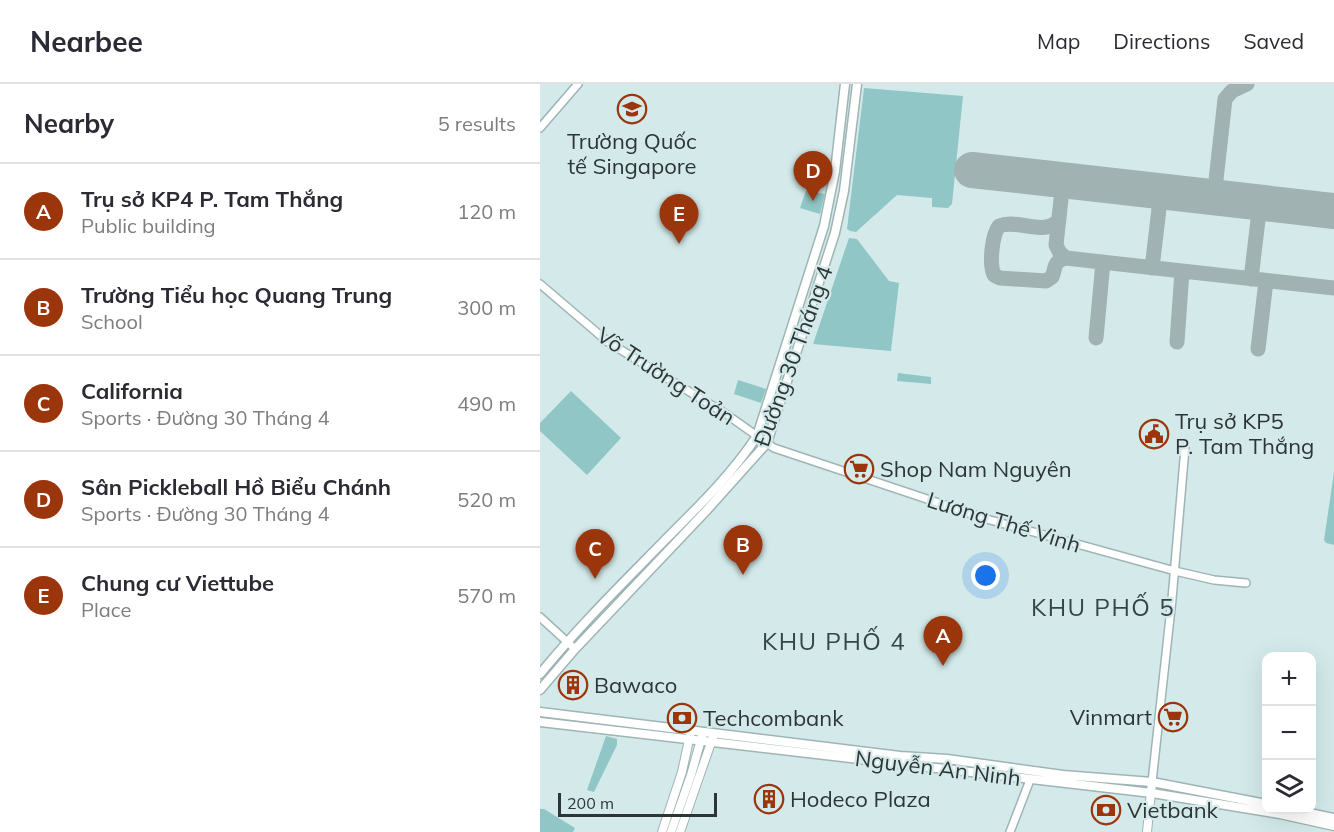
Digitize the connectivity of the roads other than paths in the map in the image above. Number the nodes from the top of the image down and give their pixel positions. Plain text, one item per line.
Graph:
1 (578, 84) edge
2 (845, 84) edge
3 (857, 84) edge
4 (540, 129) edge
5 (823, 230) junction
6 (835, 232) junction
7 (540, 284) edge
8 (757, 436) junction
9 (767, 443) junction
10 (1185, 448) dead end
11 (1175, 571) junction
12 (1246, 583) dead end
13 (607, 599) junction
14 (615, 607) junction
15 (540, 617) edge
16 (566, 642) junction
17 (575, 650) junction
18 (540, 674) edge
19 (540, 690) edge
20 (540, 712) edge
21 (540, 722) edge
22 (690, 734) junction
23 (702, 736) junction
24 (713, 737) junction
25 (682, 772) junction
26 (695, 776) junction
27 (1030, 780) junction
28 (1152, 782) junction
29 (1152, 793) junction
30 (1262, 803) edge
31 (1314, 814) edge
32 (1334, 818) edge
33 (1334, 826) edge
34 (662, 832) edge
35 (671, 832) edge
36 (680, 832) edge
37 (1010, 832) edge
38 (1147, 832) edge

1 - 4 street
2 - 5 main road, Đường 30 Tháng 4
3 - 6 main road, Đường 30 Tháng 4
5 - 6 main road
5 - 8 main road, Đường 30 Tháng 4
6 - 9 main road, Đường 30 Tháng 4
7 - 8 street, Võ Trường Toản
8 - 9 street, Võ Trường Toản
8 - 13 main road, Đường 30 Tháng 4
9 - 11 street, Lương Thế Vinh
9 - 14 main road, Đường 30 Tháng 4
10 - 11 street
11 - 12 street, Lương Thế Vinh
11 - 28 street
13 - 14 main road
13 - 16 main road, Đường 30 Tháng 4
14 - 17 main road, Đường 30 Tháng 4
15 - 16 street
16 - 17 street
16 - 18 main road, Đường 30 Tháng 4
17 - 19 main road, Đường 30 Tháng 4
20 - 22 main road, Nguyễn An Ninh
21 - 22 main road, Nguyễn An Ninh
22 - 23 main road, Nguyễn An Ninh
22 - 25 main road
23 - 24 main road, Nguyễn An Ninh
23 - 26 main road
24 - 26 main road
24 - 27 main road, Nguyễn An Ninh
24 - 28 main road, Nguyễn An Ninh
25 - 26 main road
25 - 34 main road
26 - 35 main road
26 - 36 main road
27 - 29 main road, Nguyễn An Ninh
27 - 37 street
28 - 29 main road
28 - 30 main road, Nguyễn An Ninh
29 - 33 main road, Nguyễn An Ninh
29 - 38 main road
31 - 32 main road

